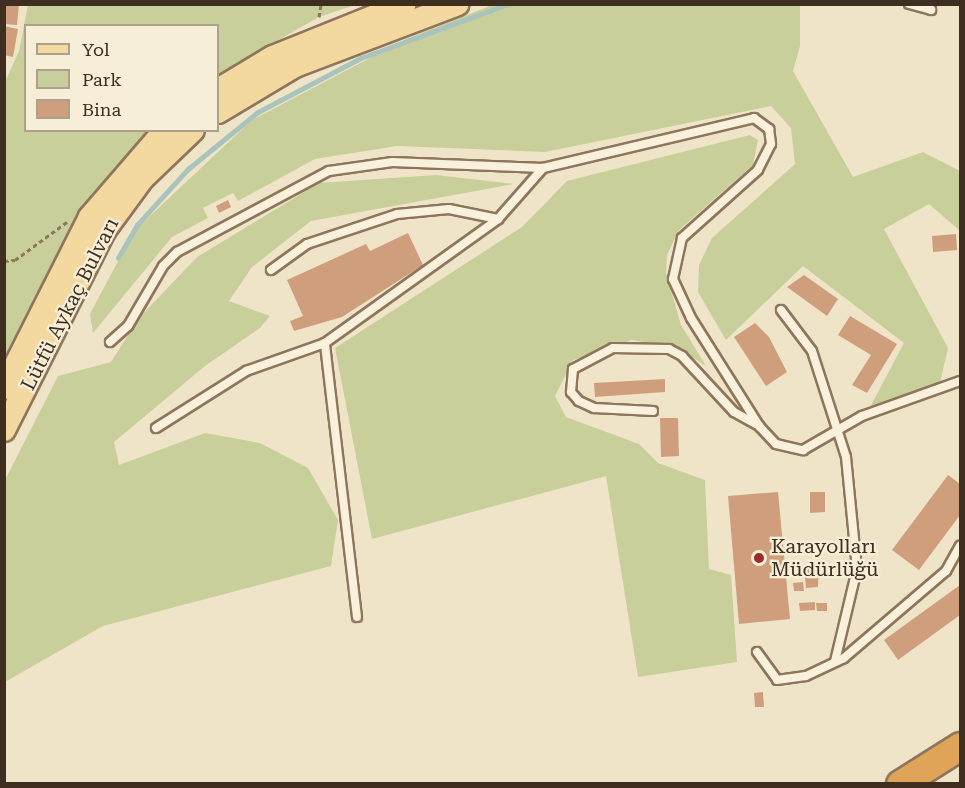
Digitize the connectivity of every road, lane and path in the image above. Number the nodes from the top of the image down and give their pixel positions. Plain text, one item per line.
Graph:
1 (321, 4) edge
2 (405, 4) edge
3 (458, 4) edge
4 (909, 4) edge
5 (928, 4) edge
6 (319, 16) dead end
7 (219, 89) edge
8 (219, 111) edge
9 (163, 132) edge
10 (191, 132) edge
11 (543, 168) junction
12 (90, 217) junction
13 (498, 219) junction
14 (4, 261) edge
15 (271, 270) dead end
16 (781, 310) dead end
17 (110, 342) dead end
18 (325, 343) junction
19 (40, 347) junction
20 (960, 381) edge
21 (4, 388) edge
22 (653, 411) dead end
23 (760, 427) junction
24 (156, 428) dead end
25 (4, 430) edge
26 (840, 432) junction
27 (960, 546) edge
28 (357, 617) dead end
29 (757, 652) dead end
30 (835, 662) junction
31 (960, 746) edge
32 (900, 783) edge

1 - 6 path
2 - 7 main road
3 - 8 main road
4 - 5 lane
9 - 12 main road, Lütfü Aykaç Bulvarı
10 - 19 main road, Lütfü Aykaç Bulvarı
11 - 13 lane
11 - 17 lane
11 - 23 lane
12 - 14 path
12 - 19 main road, Lütfü Aykaç Bulvarı
13 - 15 lane
13 - 18 lane
16 - 26 lane
18 - 24 lane
18 - 28 lane
19 - 21 main road, Lütfü Aykaç Bulvarı
19 - 25 main road, Lütfü Aykaç Bulvarı
20 - 26 lane
22 - 23 lane
23 - 26 lane
26 - 30 lane
27 - 30 lane
29 - 30 lane
31 - 32 highway

